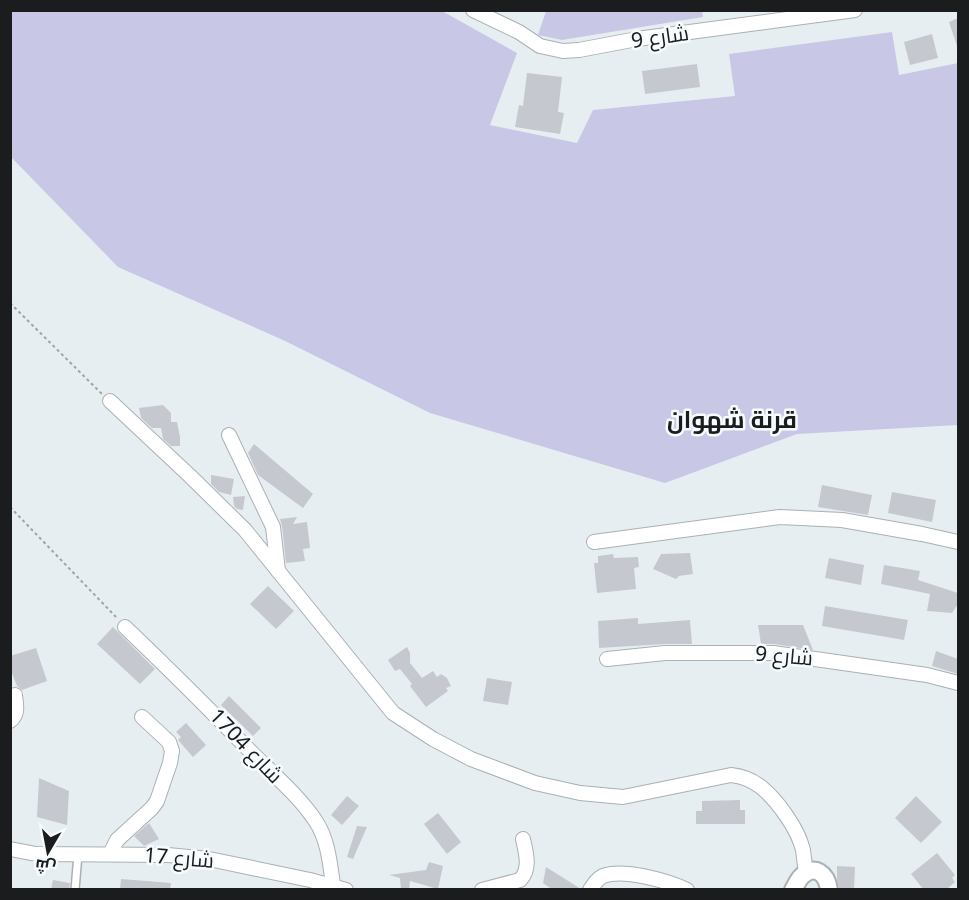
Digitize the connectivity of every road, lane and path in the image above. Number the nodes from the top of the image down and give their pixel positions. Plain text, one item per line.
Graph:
1 (473, 10) edge
2 (855, 10) edge
3 (10, 303) edge
4 (110, 401) joint
5 (229, 435) dead end
6 (10, 507) edge
7 (594, 542) dead end
8 (958, 542) edge
9 (278, 571) junction
10 (125, 627) joint
11 (607, 658) dead end
12 (958, 683) edge
13 (15, 695) dead end
14 (142, 717) dead end
15 (10, 721) edge
16 (523, 839) dead end
17 (10, 849) edge
18 (78, 854) junction
19 (110, 854) junction
20 (806, 874) junction
21 (339, 887) edge
22 (75, 890) edge
23 (482, 890) edge
24 (590, 890) edge
25 (687, 890) edge
26 (793, 890) edge
27 (829, 890) edge

1 - 2 street, شارع 9
3 - 4 path
4 - 9 street
5 - 9 street
6 - 10 path
7 - 8 street
9 - 20 street
10 - 21 street, شارع 1704
11 - 12 street, شارع 9
13 - 15 street
14 - 19 street
16 - 23 street
17 - 18 street, شارع 17
18 - 19 street, شارع 17
18 - 22 lane
19 - 21 street, شارع 17
20 - 26 street
20 - 27 street
24 - 25 street

